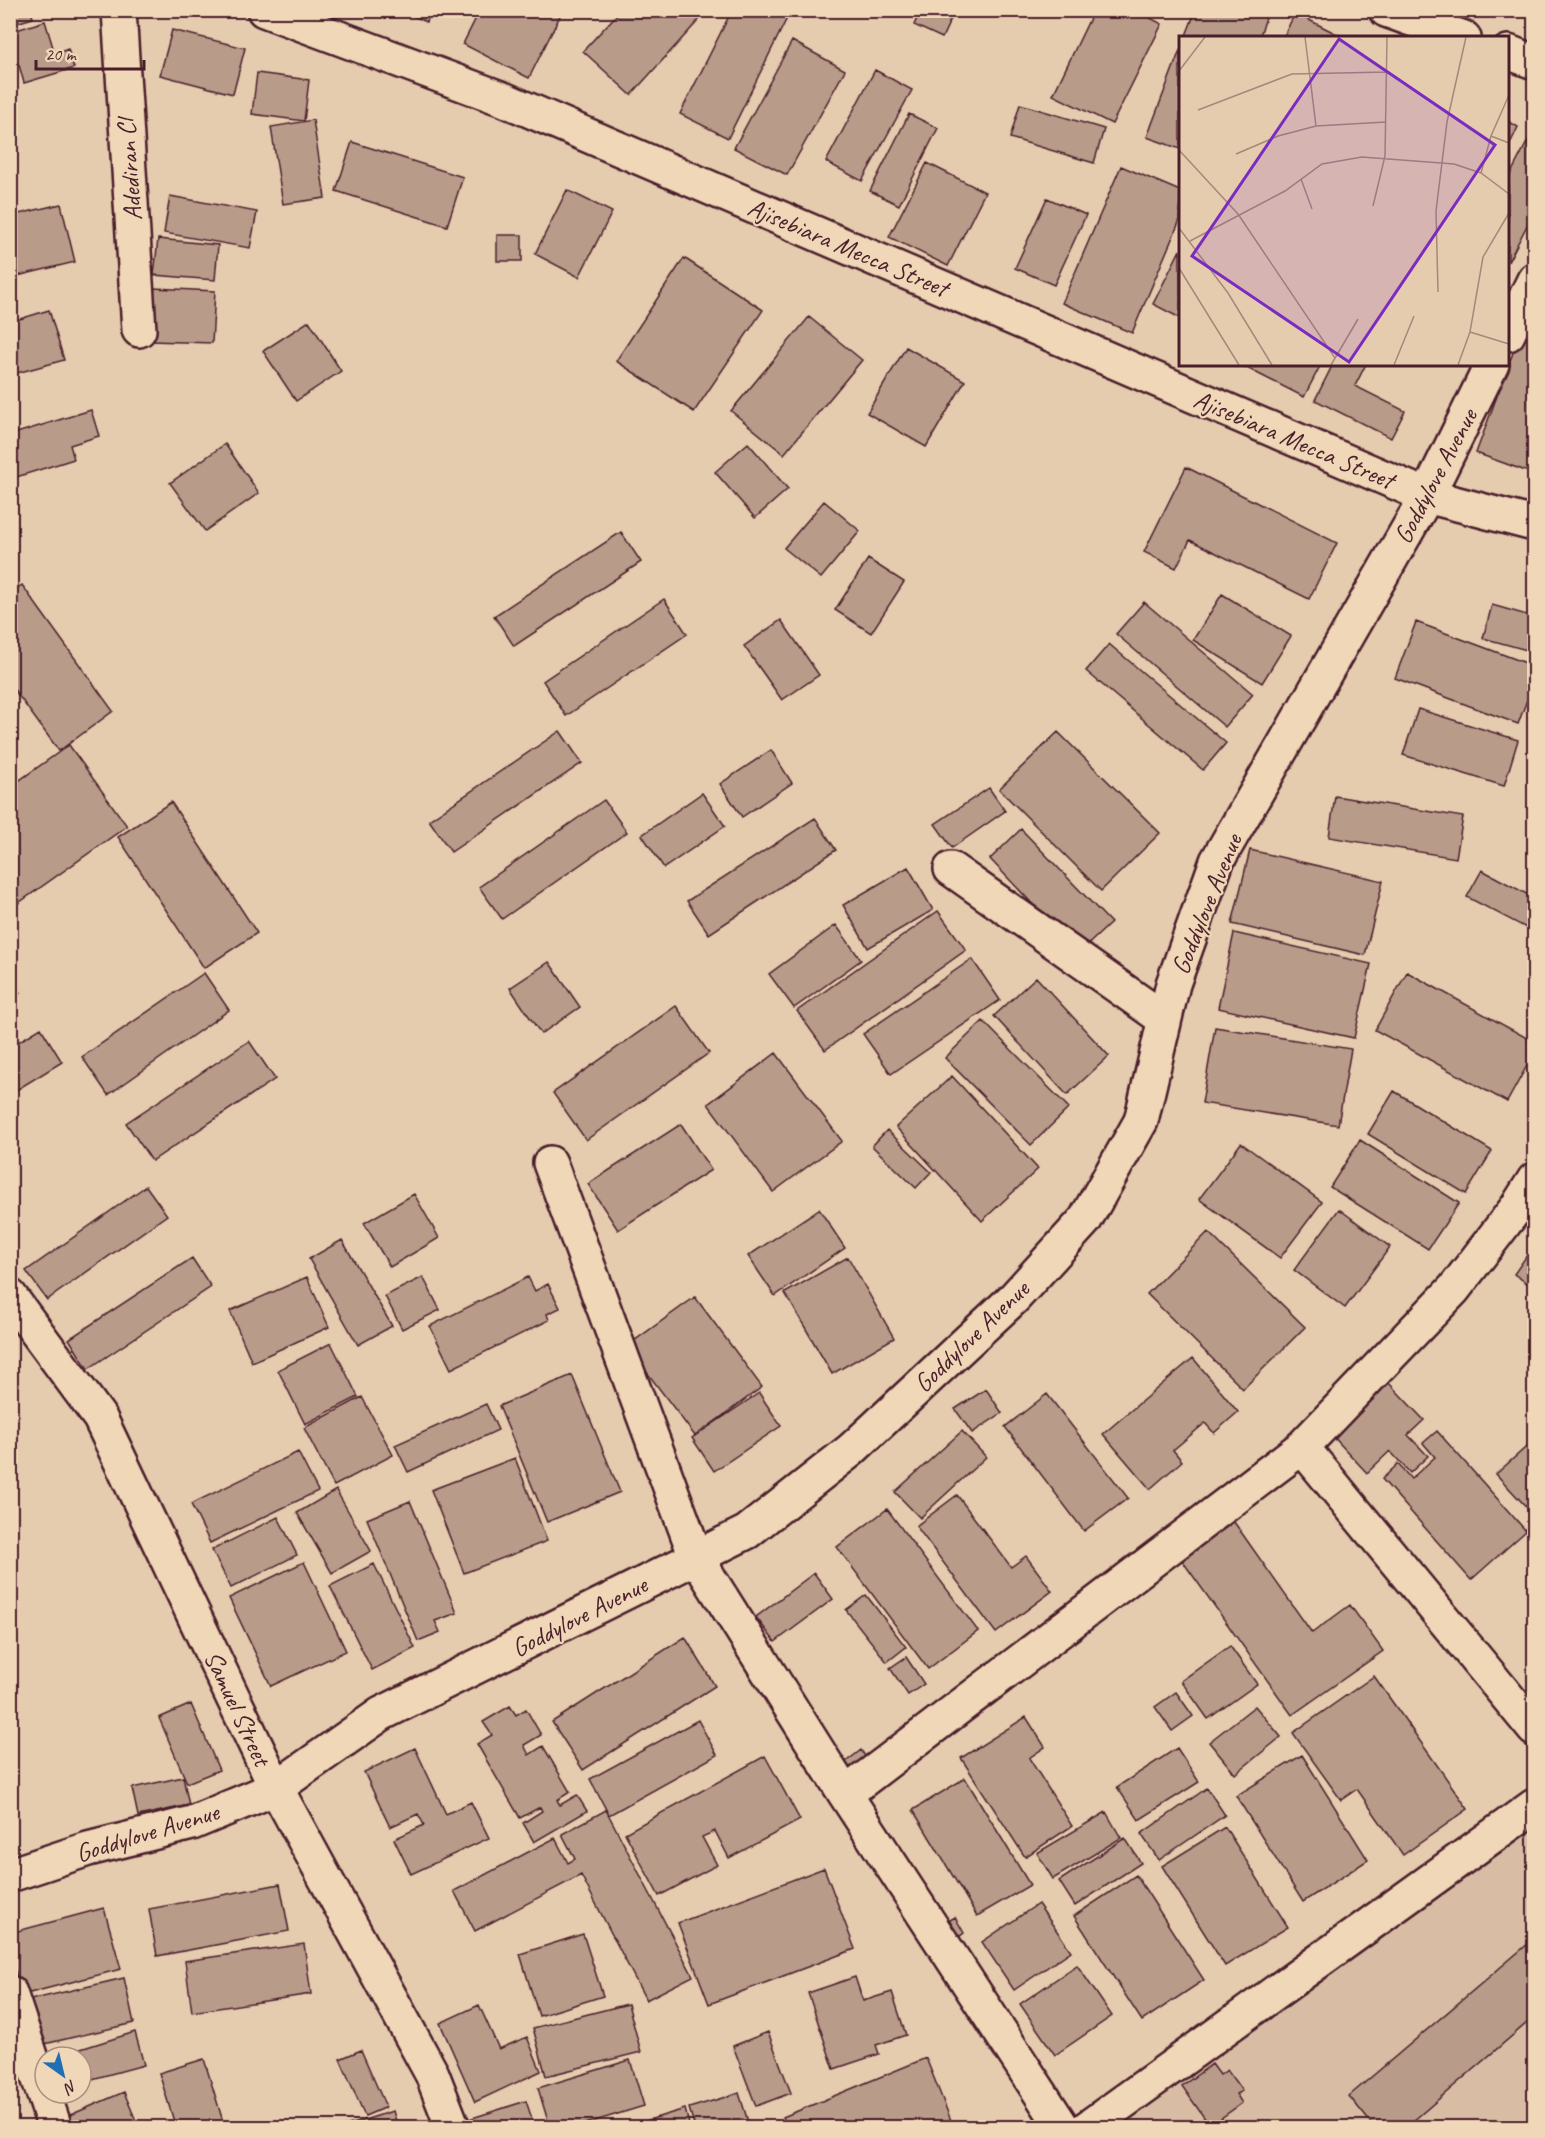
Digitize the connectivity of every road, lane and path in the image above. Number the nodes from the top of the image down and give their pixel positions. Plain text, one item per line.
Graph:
1 (119, 10) edge
2 (264, 10) edge
3 (1386, 10) edge
4 (1458, 36) edge
5 (1509, 52) edge
6 (1534, 62) edge
7 (1534, 280) edge
8 (139, 330) dead end
9 (1509, 332) edge
10 (1491, 366) edge
11 (1427, 496) junction
12 (1534, 524) edge
13 (951, 869) dead end
14 (1164, 1019) junction
15 (550, 1163) dead end
16 (1534, 1180) edge
17 (10, 1296) edge
18 (1302, 1447) junction
19 (696, 1557) junction
20 (1534, 1729) edge
21 (276, 1788) junction
22 (845, 1794) junction
23 (1534, 1806) edge
24 (10, 1875) edge
25 (10, 1993) edge
26 (55, 2127) edge
27 (453, 2127) edge
28 (1063, 2127) edge
29 (1087, 2127) edge

1 - 8 street, Adediran Cl
2 - 11 street, Ajisebiara Mecca Street
3 - 4 street
5 - 6 street
7 - 9 street
10 - 11 street, Goddylove Avenue
11 - 12 street, Ajisebiara Mecca Street
11 - 14 street, Goddylove Avenue
13 - 14 street
14 - 19 street, Goddylove Avenue
15 - 19 street
16 - 18 street
17 - 21 street, Samuel Street
18 - 20 street
18 - 22 street
19 - 21 street, Goddylove Avenue
19 - 22 street
21 - 24 street, Goddylove Avenue
21 - 27 street, Samuel Street
22 - 28 street
23 - 29 street
25 - 26 street

